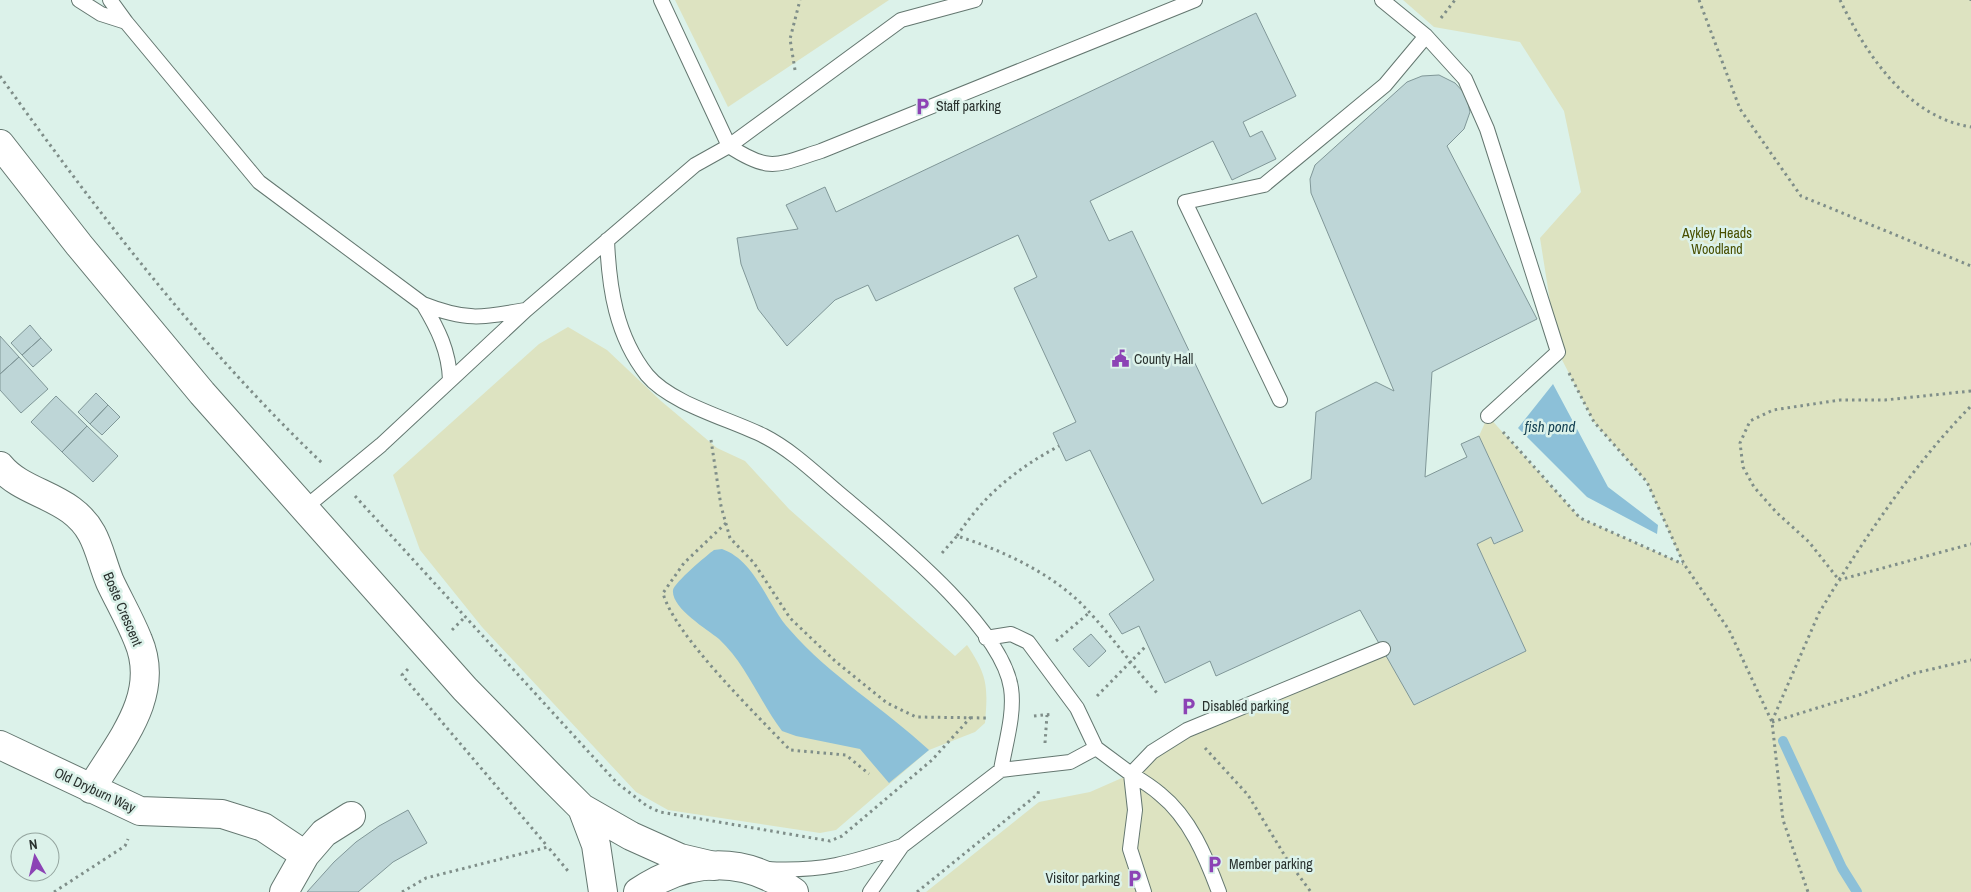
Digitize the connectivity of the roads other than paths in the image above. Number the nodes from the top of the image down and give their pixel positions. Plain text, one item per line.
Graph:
1 (79, 0) edge
2 (110, 0) edge
3 (661, 0) edge
4 (975, 0) edge
5 (1195, 0) edge
6 (1382, 0) edge
7 (126, 22) junction
8 (1426, 36) junction
9 (0, 144) edge
10 (729, 146) junction
11 (607, 240) junction
12 (423, 304) junction
13 (526, 310) junction
14 (450, 380) junction
15 (1280, 400) dead end
16 (1488, 416) road end
17 (0, 466) edge
18 (306, 507) junction
19 (986, 638) junction
20 (1382, 649) dead end
21 (0, 745) edge
22 (1096, 748) junction
23 (1001, 770) junction
24 (1131, 774) junction
25 (91, 789) junction
26 (582, 808) junction
27 (351, 816) dead end
28 (902, 846) junction
29 (305, 855) junction
30 (714, 866) junction
31 (742, 868) junction
32 (284, 892) edge
33 (603, 892) edge
34 (638, 892) edge
35 (794, 892) edge
36 (870, 892) edge
37 (1144, 892) edge
38 (1220, 892) edge

1 - 7 lane
2 - 7 lane
3 - 10 lane
4 - 10 lane
5 - 10 lane
6 - 8 lane
7 - 12 lane
8 - 15 lane
8 - 16 lane
9 - 18 main road
10 - 11 lane
11 - 13 lane
11 - 19 lane
12 - 13 lane
12 - 14 lane
13 - 14 lane
14 - 18 lane
17 - 25 main road, Boste Crescent
18 - 26 main road
19 - 22 lane
19 - 23 lane
20 - 24 lane
21 - 25 main road, Old Dryburn Way
22 - 23 lane
22 - 24 lane
23 - 28 lane
24 - 37 lane
24 - 38 lane
25 - 29 main road, Old Dryburn Way
26 - 30 main road
26 - 33 main road
27 - 29 main road
28 - 31 lane
28 - 36 lane
29 - 32 main road
30 - 31 main road
30 - 34 main road
31 - 35 main road

